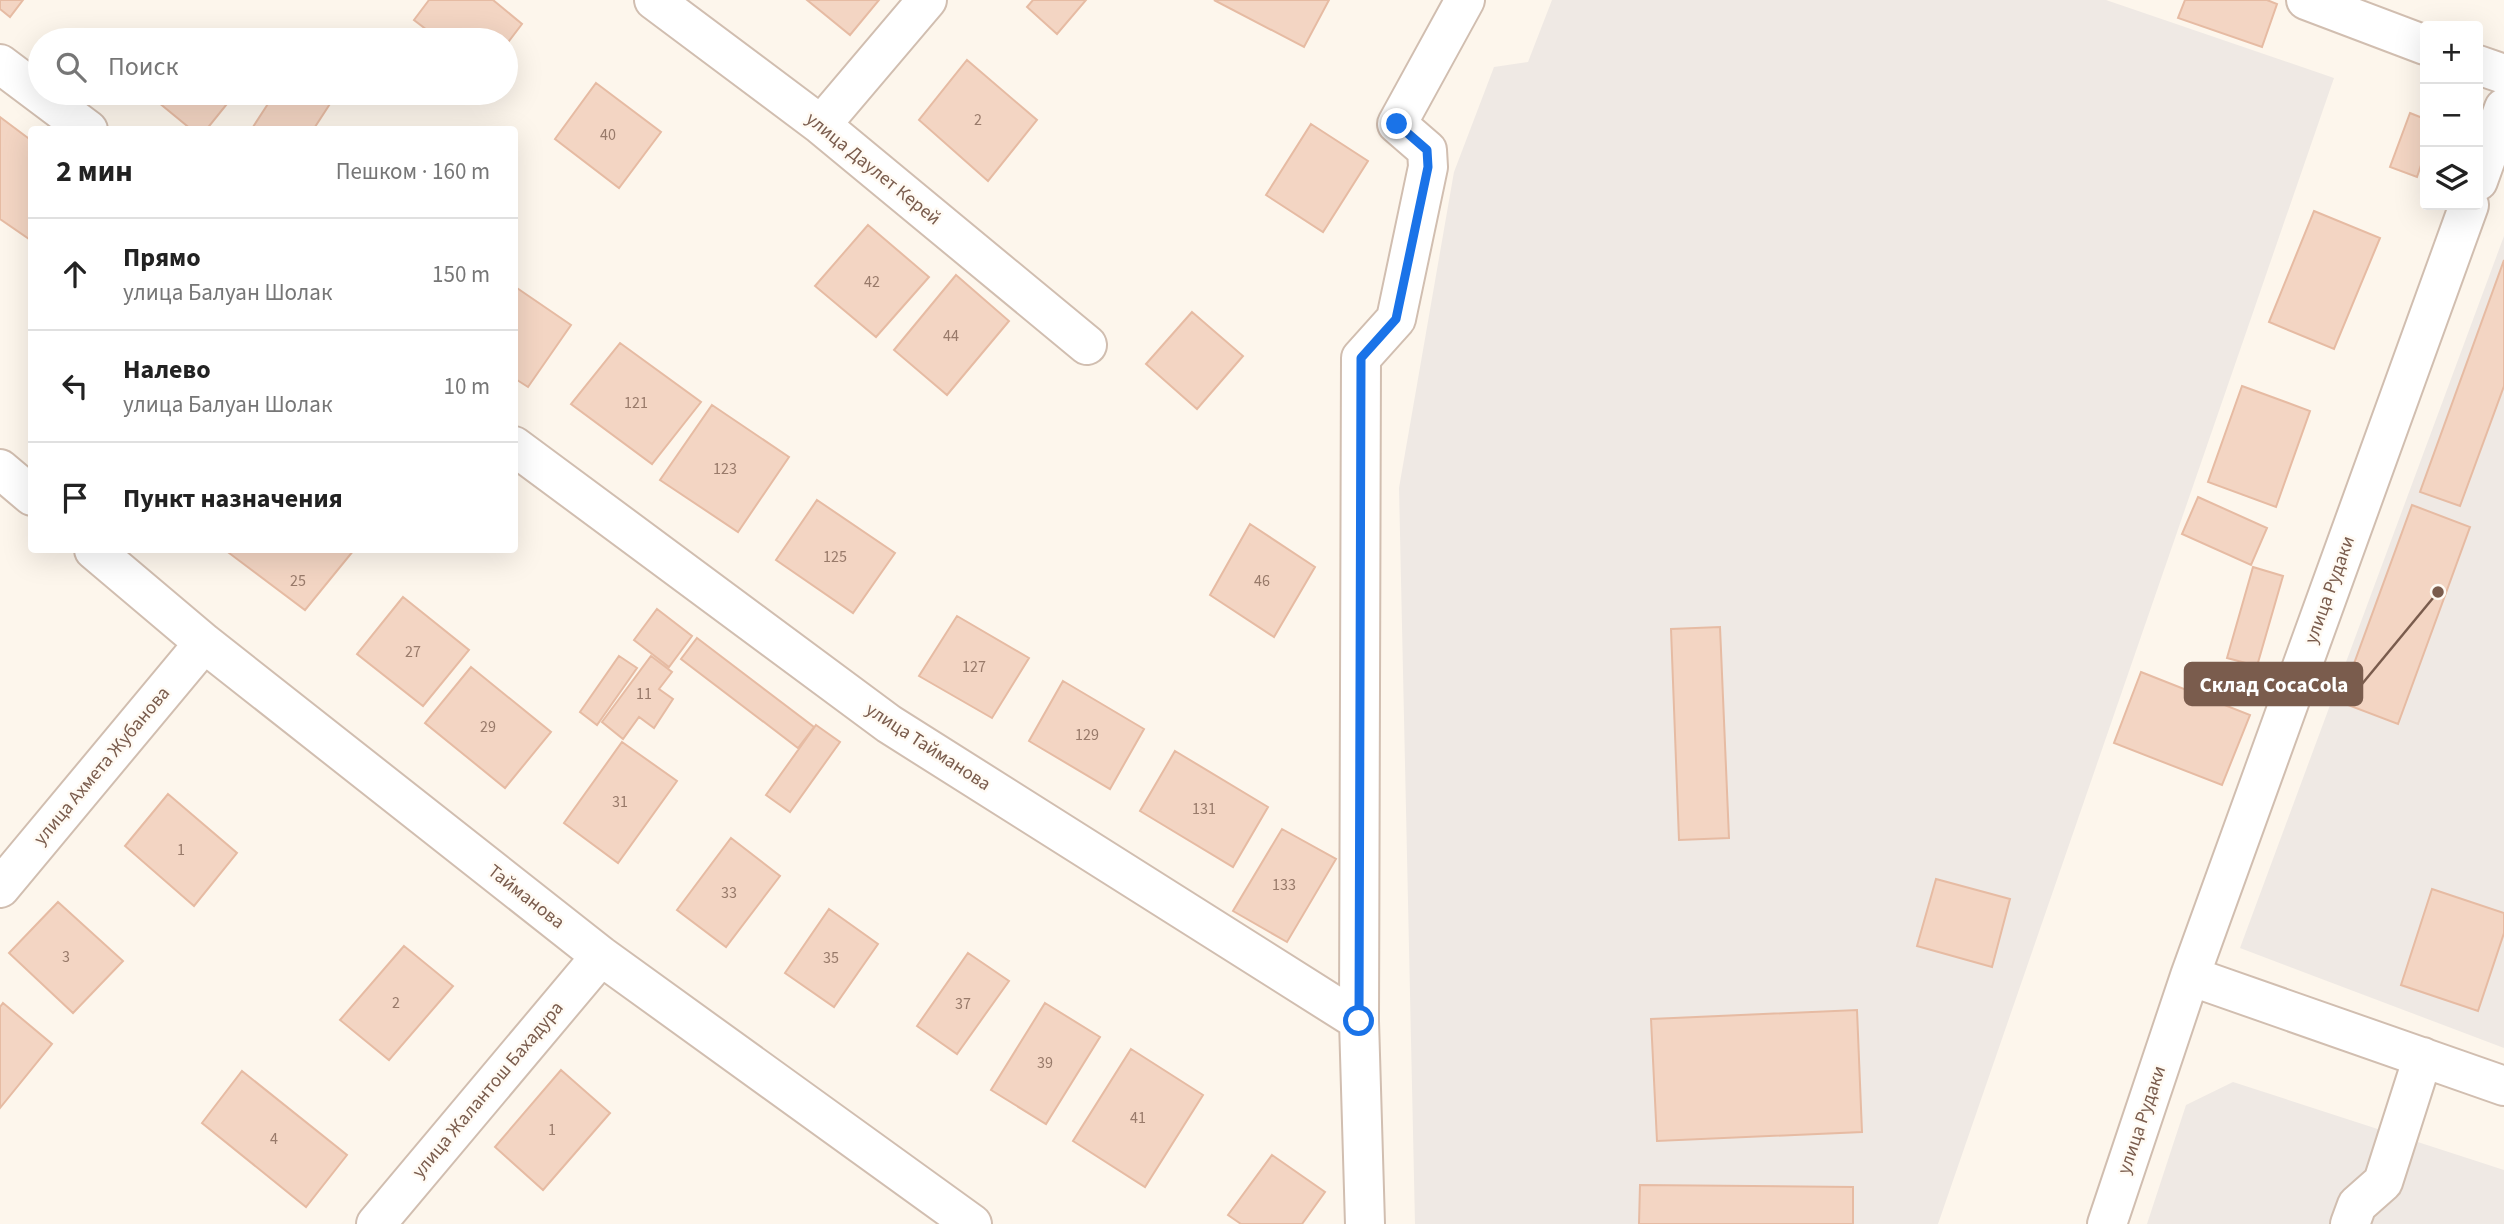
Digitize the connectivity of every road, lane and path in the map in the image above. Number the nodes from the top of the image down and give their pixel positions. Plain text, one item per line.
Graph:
1 (654, 0) edge
2 (927, 0) edge
3 (1465, 0) edge
4 (2306, 0) edge
5 (2420, 43) edge
6 (0, 64) edge
7 (2483, 67) edge
8 (2504, 74) edge
9 (28, 85) edge
10 (55, 105) edge
11 (2504, 108) edge
12 (821, 125) junction
13 (83, 126) edge
14 (2483, 167) edge
15 (2467, 210) edge
16 (1087, 345) dead end
17 (518, 449) edge
18 (0, 469) edge
19 (28, 493) edge
20 (98, 553) edge
21 (204, 643) junction
22 (0, 888) edge
23 (601, 956) junction
24 (2190, 976) junction
25 (1359, 1021) junction
26 (2423, 1057) junction
27 (2504, 1086) edge
28 (376, 1224) edge
29 (972, 1224) edge
30 (1365, 1224) edge
31 (2107, 1224) edge
32 (2350, 1224) edge

1 - 12 street, улица Даулет Керей
2 - 12 street
3 - 25 street
4 - 5 street
6 - 9 street
7 - 8 street
10 - 13 street
11 - 14 street
12 - 16 street, улица Даулет Керей
15 - 24 street, улица Рудаки
17 - 25 street, улица Тайманова
18 - 19 street
20 - 21 street, Тайманова
21 - 22 street, улица Ахмета Жубанова
21 - 23 street, Тайманова
23 - 28 street, улица Жалантош Бахадура
23 - 29 street, Тайманова
24 - 26 street
24 - 31 street, улица Рудаки
25 - 30 street
26 - 27 street
26 - 32 street

